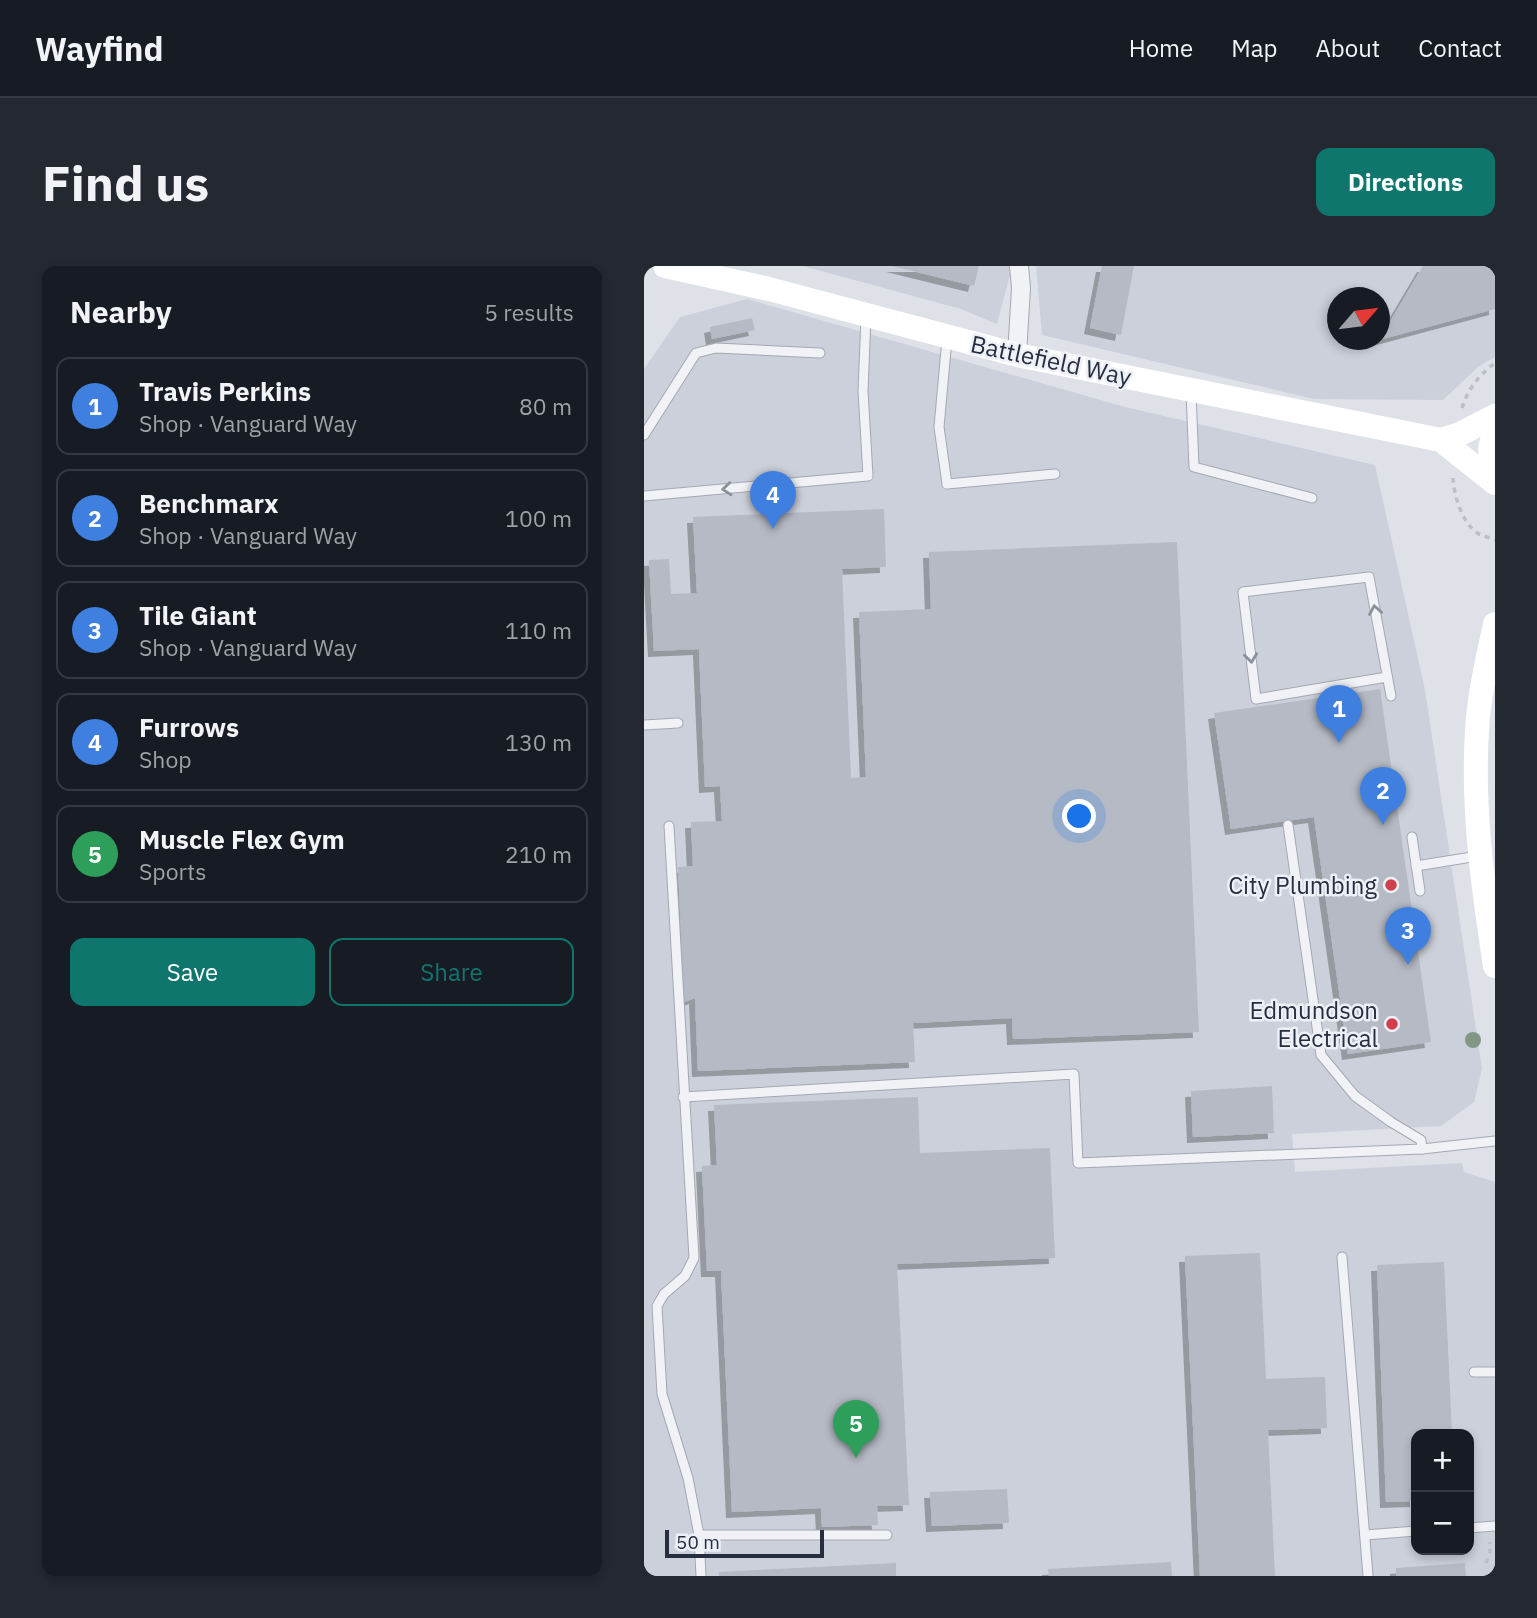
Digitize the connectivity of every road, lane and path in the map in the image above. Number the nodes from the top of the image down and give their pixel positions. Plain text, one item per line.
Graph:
1 (664, 266) edge
2 (1019, 266) edge
3 (866, 315) junction
4 (947, 338) junction
5 (820, 353) dead end
6 (1017, 355) junction
7 (1495, 363) edge
8 (1191, 390) junction
9 (1462, 408) dead end
10 (1495, 416) edge
11 (1495, 428) edge
12 (644, 435) edge
13 (1441, 440) junction
14 (1453, 472) dead end
15 (1055, 474) dead end
16 (1495, 475) edge
17 (1495, 483) edge
18 (644, 496) edge
19 (1312, 498) dead end
20 (1495, 540) edge
21 (1495, 624) edge
22 (1387, 677) junction
23 (1391, 696) dead end
24 (678, 723) dead end
25 (644, 724) edge
26 (1289, 825) dead end
27 (669, 826) dead end
28 (1412, 837) dead end
29 (1478, 856) junction
30 (1416, 866) junction
31 (1420, 891) dead end
32 (1495, 966) edge
33 (683, 1097) junction
34 (1495, 1141) edge
35 (1422, 1149) junction
36 (1342, 1257) dead end
37 (1474, 1372) dead end
38 (1495, 1372) edge
39 (1492, 1526) edge
40 (1474, 1528) edge
41 (1411, 1531) edge
42 (699, 1535) junction
43 (887, 1535) dead end
44 (1365, 1535) junction
45 (1486, 1563) dead end
46 (701, 1576) edge
47 (1368, 1576) edge

1 - 3 street, Battlefield Way
2 - 6 street
3 - 4 street, Battlefield Way
3 -> 18 lane
4 - 6 street, Battlefield Way
4 - 15 lane
5 - 12 lane
6 - 8 street, Battlefield Way
7 - 9 path
8 - 13 street, Battlefield Way
8 - 19 lane
10 - 13 street
11 - 16 street
13 - 17 street, Battlefield Way
14 - 20 path
21 - 29 street
22 -> 22 lane
22 - 23 lane
24 - 25 lane
26 - 35 lane
27 - 33 lane
28 - 30 lane
29 - 30 lane
29 - 32 street
30 - 31 lane
33 - 35 lane
33 - 42 lane
34 - 35 lane
36 - 44 lane
37 - 38 lane
39 - 40 lane
39 - 45 path
41 - 44 lane
42 - 43 lane
42 - 46 lane
44 - 47 lane

